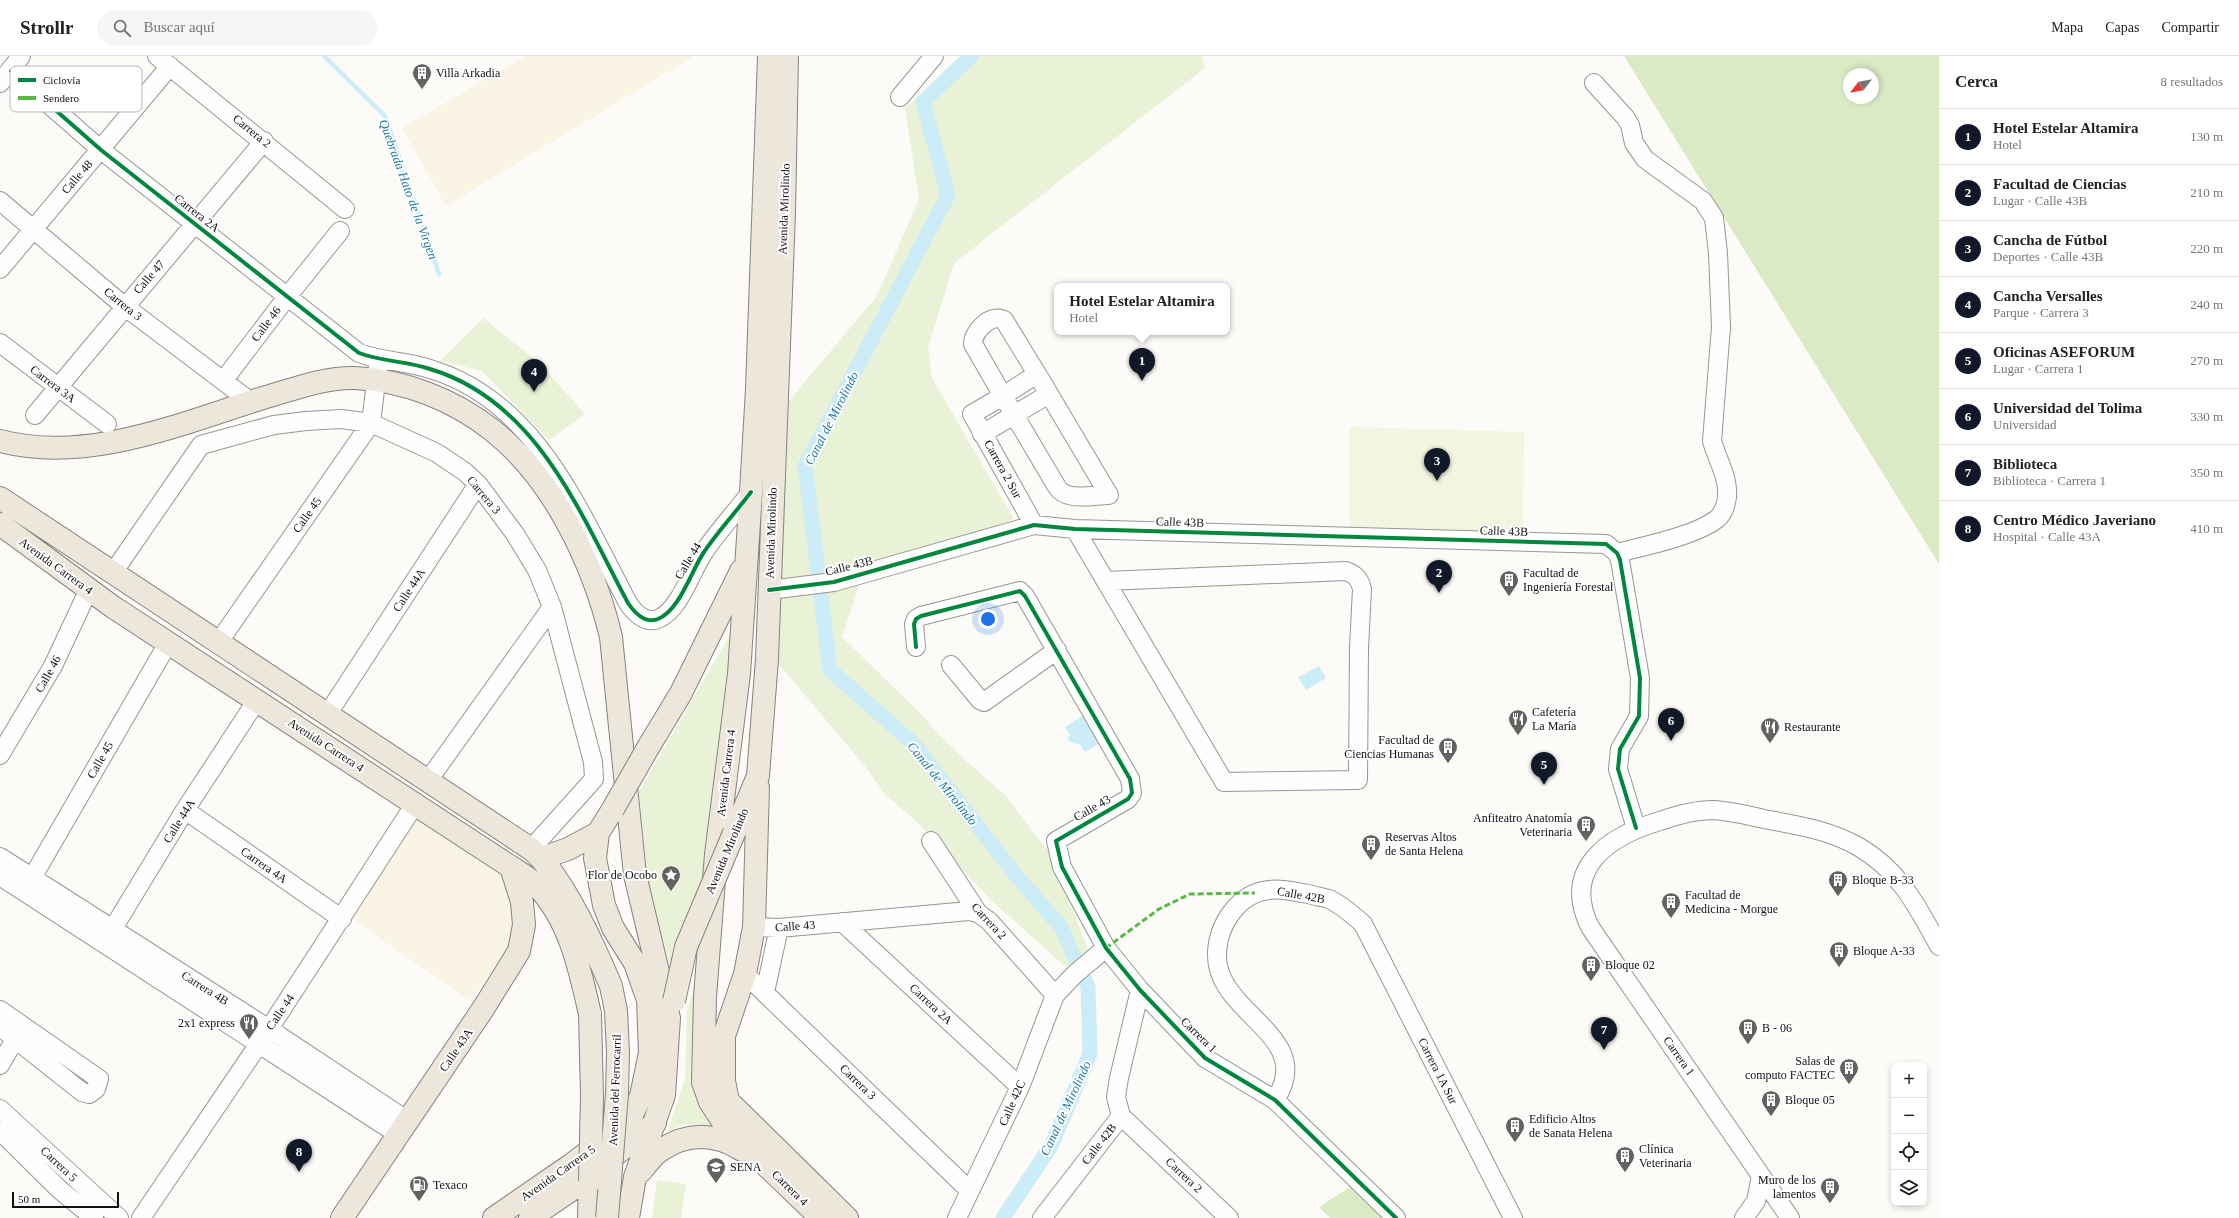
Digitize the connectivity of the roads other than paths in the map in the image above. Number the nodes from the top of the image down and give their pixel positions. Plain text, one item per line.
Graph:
1 (21, 56) edge
2 (769, 56) edge
3 (787, 56) edge
4 (795, 56) edge
5 (934, 56) edge
6 (163, 61) edge
7 (13, 66) edge
8 (1594, 83) dead end
9 (142, 91) edge
10 (900, 97) dead end
11 (786, 108) junction
12 (51, 112) edge
13 (127, 112) edge
14 (264, 141) junction
15 (101, 150) junction
16 (0, 201) edge
17 (345, 209) dead end
18 (195, 224) junction
19 (32, 228) junction
20 (340, 231) dead end
21 (0, 269) edge
22 (286, 297) junction
23 (124, 306) junction
24 (0, 343) edge
25 (378, 370) junction
26 (1038, 374) junction
27 (223, 381) junction
28 (58, 388) junction
29 (1049, 394) junction
30 (1003, 396) junction
31 (251, 402) junction
32 (35, 415) dead end
33 (1014, 415) junction
34 (371, 423) junction
35 (107, 424) dead end
36 (982, 434) junction
37 (0, 441) edge
38 (478, 484) junction
39 (751, 492) junction
40 (0, 498) edge
41 (0, 524) edge
42 (1034, 525) junction
43 (1075, 529) junction
44 (1617, 553) junction
45 (746, 561) junction
46 (112, 574) junction
47 (1106, 581) junction
48 (89, 589) junction
49 (769, 590) junction
50 (552, 606) junction
51 (657, 619) joint
52 (168, 643) junction
53 (218, 643) junction
54 (916, 646) dead end
55 (1057, 650) junction
56 (951, 665) dead end
57 (257, 700) junction
58 (327, 715) junction
59 (0, 755) edge
60 (758, 776) junction
61 (427, 782) junction
62 (415, 804) junction
63 (185, 810) junction
64 (1636, 828) junction
65 (598, 833) junction
66 (931, 841) dead end
67 (1056, 841) joint
68 (536, 854) junction
69 (0, 857) edge
70 (511, 867) junction
71 (0, 876) edge
72 (32, 878) junction
73 (978, 913) junction
74 (342, 919) junction
75 (842, 922) junction
76 (1363, 924) joint
77 (754, 927) junction
78 (779, 928) junction
79 (108, 936) junction
80 (1939, 946) edge
81 (1106, 948) junction
82 (601, 963) joint
83 (745, 974) junction
84 (1059, 990) junction
85 (1140, 990) junction
86 (765, 992) junction
87 (671, 1009) junction
88 (0, 1010) edge
89 (590, 1014) joint
90 (0, 1027) edge
91 (269, 1029) junction
92 (19, 1034) junction
93 (259, 1044) junction
94 (0, 1065) edge
95 (703, 1082) joint
96 (1020, 1087) junction
97 (1275, 1100) junction
98 (1121, 1116) junction
99 (656, 1122) junction
100 (3, 1126) edge
101 (404, 1128) junction
102 (765, 1164) junction
103 (1761, 1176) junction
104 (635, 1177) junction
105 (970, 1192) junction
106 (94, 1218) edge
107 (119, 1218) edge
108 (141, 1218) edge
109 (342, 1218) edge
110 (494, 1218) edge
111 (530, 1218) edge
112 (589, 1218) edge
113 (607, 1218) edge
114 (628, 1218) edge
115 (822, 1218) edge
116 (847, 1218) edge
117 (957, 1218) edge
118 (1042, 1218) edge
119 (1229, 1218) edge
120 (1396, 1218) edge
121 (1514, 1218) edge
122 (1744, 1218) edge
123 (1790, 1218) edge

1 - 7 street
2 - 39 main road, Avenida Mirolindo
3 - 11 main road, Avenida Mirolindo
4 - 11 main road
5 - 10 street
6 - 9 street, Calle 48
6 - 14 street, Carrera 2
8 - 44 street
11 - 49 main road, Avenida Mirolindo
12 - 15 street, Carrera 2A
13 - 15 street, Calle 48
14 - 17 street, Carrera 2
14 - 18 street, Calle 47
15 - 18 street, Carrera 2A
15 - 19 street, Calle 48
16 - 19 street, Carrera 3
18 - 22 street, Carrera 2A
18 - 23 street, Calle 47
19 - 21 street, Calle 48
19 - 23 street, Carrera 3
20 - 22 street, Calle 46
22 - 25 street, Carrera 2A
22 - 27 street, Calle 46
23 - 27 street, Carrera 3
23 - 28 street, Calle 47
24 - 28 street, Carrera 3A
25 - 31 main road
25 - 34 street, Calle 45
25 - 51 street, Carrera 2A
25 - 87 main road
26 - 29 street
26 - 30 street
26 - 30 street
27 - 31 street, Carrera 3
28 - 32 street, Calle 47
28 - 35 street, Carrera 3A
29 - 33 street
29 - 33 street
30 - 33 street
30 - 36 street, Carrera 2 Sur
31 - 37 main road
33 - 36 street
34 - 38 street, Carrera 3
34 - 46 street, Carrera 3
34 - 53 street, Calle 45
36 - 42 street, Carrera 2 Sur
38 - 50 street, Carrera 3
38 - 58 street, Calle 44A
39 - 45 main road, Avenida Mirolindo
39 - 51 street, Calle 44
40 - 46 main road, Avenida Carrera 4
41 - 48 main road, Avenida Carrera 4
42 - 43 street, Calle 43B
42 - 49 street, Calle 43B
43 - 44 street, Calle 43B
43 - 47 street
44 - 64 street
45 - 65 main road, Avenida Mirolindo, bridge
45 - 95 main road, Avenida Carrera 4
46 - 53 main road, Avenida Carrera 4
47 - 47 street
48 - 52 main road, Avenida Carrera 4
48 - 59 street, Calle 46
49 - 60 main road, Avenida Mirolindo
50 - 61 street
50 - 68 street, Carrera 3
52 - 57 main road, Avenida Carrera 4
52 - 72 street, Calle 45
53 - 58 main road, Avenida Carrera 4
54 - 55 street
55 - 56 street
55 - 67 street, Calle 43
57 - 62 main road, Avenida Carrera 4
57 - 63 street, Calle 44A
58 - 61 main road, Avenida Carrera 4
60 - 77 main road
60 - 87 main road, Avenida Mirolindo, bridge
61 - 68 main road, Avenida Carrera 4
62 - 70 main road, Avenida Carrera 4
62 - 74 street, Calle 44
63 - 74 street, Carrera 4A
63 - 79 street, Calle 44A
64 - 80 street, Carrera 1
64 - 103 street, Carrera 1
65 - 68 main road
65 - 110 main road, Avenida Carrera 5
66 - 73 street, Carrera 2
67 - 81 street, Carrera 1
68 - 82 main road, Avenida Carrera 4
69 - 72 street, Carrera 4B
70 - 89 main road, Avenida Carrera 4
70 - 101 main road, Calle 43A
71 - 79 street, Carrera 4B
72 - 79 street, Carrera 4B
73 - 75 street, Calle 43
73 - 84 street, Carrera 2
74 - 91 street, Calle 44
75 - 78 street, Calle 43
75 - 96 street, Carrera 2A
76 - 97 street, Calle 42B
76 - 121 street, Carrera 1A Sur
77 - 78 street, Calle 43
77 - 83 main road
78 - 86 street
79 - 91 street, Carrera 4B
79 - 93 street, Carrera 4B
81 - 84 street
81 - 85 street, Carrera 1
82 - 113 main road, Avenida del Ferrocarril, bridge
83 - 86 street, Carrera 3
83 - 116 main road, Carrera 4
84 - 96 street, Calle 42C
85 - 97 street, Carrera 1
85 - 98 street, Calle 42B
86 - 105 street, Carrera 3
87 - 99 main road
88 - 92 street
89 - 112 main road, Avenida del Ferrocarril, bridge
90 - 92 street
91 - 93 street, Calle 44
91 - 101 street, Carrera 4B
92 - 94 street
93 - 101 street, Carrera 4B
93 - 108 street, Calle 44
95 - 102 main road, Carrera 4
96 - 105 street, Calle 42C
97 - 120 street, Carrera 1
98 - 118 street, Calle 42B
98 - 119 street, Carrera 2
99 - 104 main road
99 - 111 main road, Avenida Carrera 5
100 - 106 street, Carrera 5
100 - 107 street, Carrera 5
101 - 109 main road, Calle 43A
102 - 104 main road
102 - 115 main road, Carrera 4
103 - 122 street
103 - 123 street, Carrera 1
104 - 114 main road
105 - 117 street, Calle 42C

